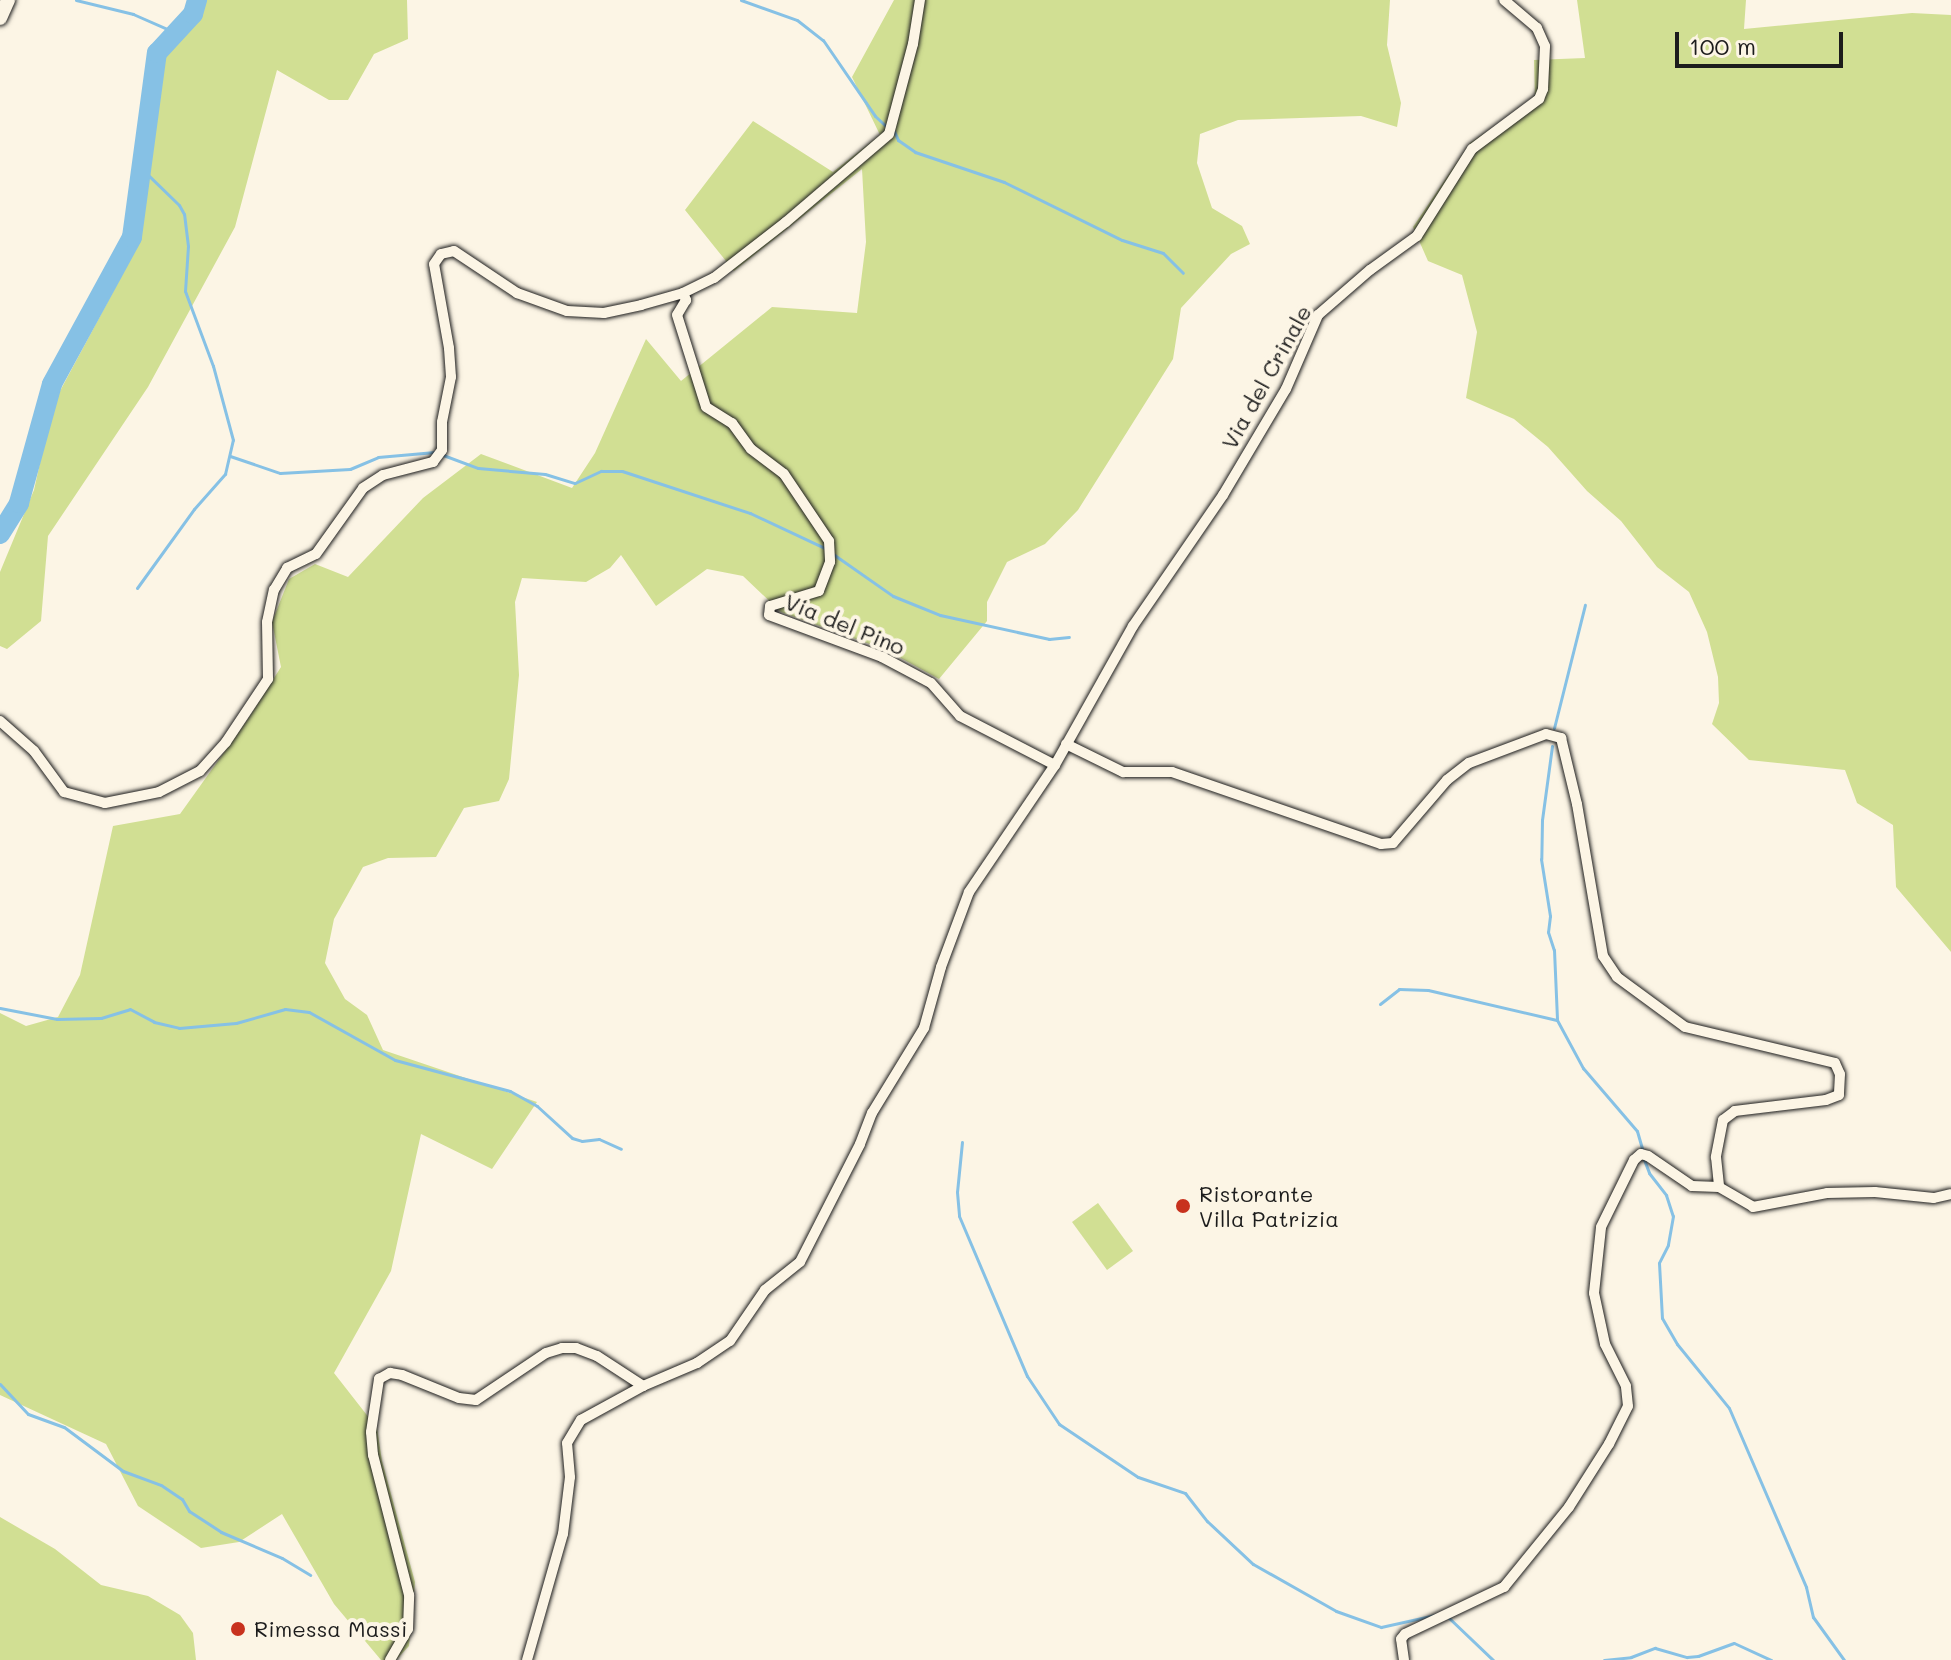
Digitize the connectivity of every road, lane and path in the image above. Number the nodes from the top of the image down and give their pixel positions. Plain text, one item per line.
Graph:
1 (8, 0) edge
2 (920, 0) edge
3 (1504, 0) edge
4 (0, 18) edge
5 (683, 293) junction
6 (0, 721) edge
7 (1066, 744) junction
8 (1055, 765) junction
9 (1719, 1187) junction
10 (1951, 1194) edge
11 (643, 1386) junction
12 (390, 1660) edge
13 (527, 1660) edge
14 (1404, 1660) edge

1 - 4 street
2 - 5 street
3 - 7 street, Via del Crinale
5 - 6 street
5 - 8 street, Via del Pino
7 - 8 street, Via del Crinale
7 - 9 street
8 - 11 street, Via del Crinale
9 - 10 street
9 - 14 street
11 - 12 street
11 - 13 street, Via del Crinale

